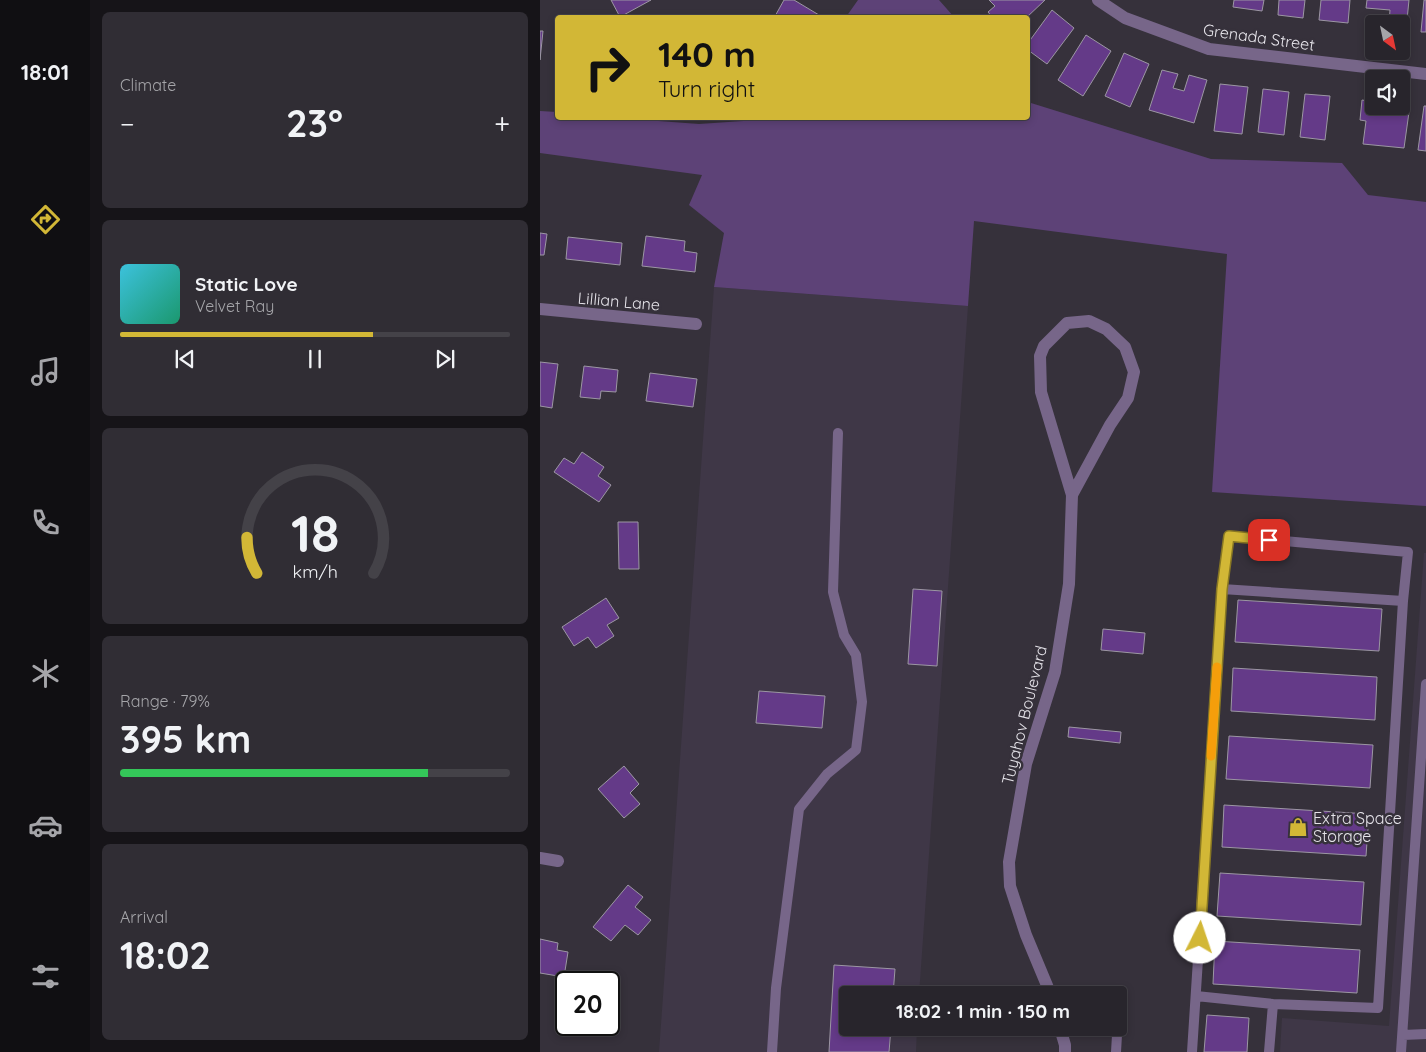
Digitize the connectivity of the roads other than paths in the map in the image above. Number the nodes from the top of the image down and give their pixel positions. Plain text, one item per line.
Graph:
1 (1098, 0) edge
2 (1426, 74) edge
3 (540, 309) edge
4 (696, 324) dead end
5 (838, 433) dead end
6 (1072, 495) junction
7 (1222, 589) junction
8 (1403, 601) junction
9 (1426, 684) edge
10 (1426, 692) edge
11 (540, 858) edge
12 (558, 861) dead end
13 (1047, 986) edge
14 (1196, 996) junction
15 (1273, 1004) junction
16 (1426, 1034) edge
17 (1403, 1035) junction
18 (1062, 1036) edge
19 (1117, 1036) edge
20 (772, 1052) edge
21 (1065, 1052) edge
22 (1116, 1052) edge
23 (1192, 1052) edge
24 (1270, 1052) edge
25 (1401, 1052) edge

1 - 2 street, Grenada Street
3 - 4 street, Lillian Lane
5 - 20 lane
6 - 6 street, Tuyahov Boulevard
6 - 13 street, Tuyahov Boulevard
7 - 8 lane
7 - 8 lane
7 - 14 lane
8 - 15 lane
9 - 10 lane
10 - 17 lane
11 - 12 street
14 - 15 lane
14 - 23 lane
15 - 24 lane
16 - 17 lane
17 - 25 lane
18 - 21 street
19 - 22 lane

